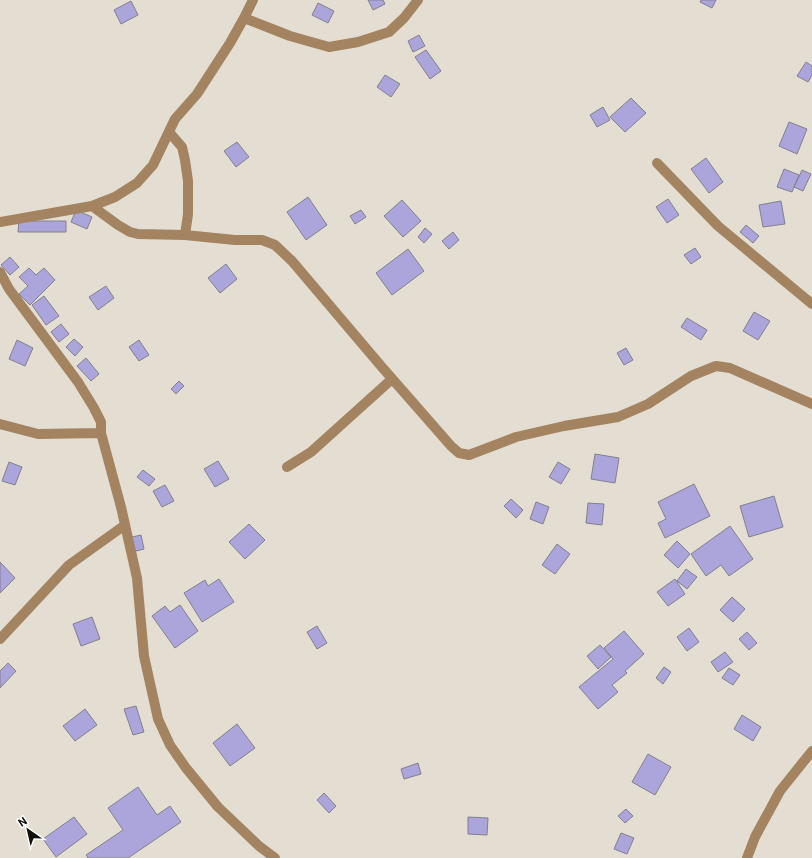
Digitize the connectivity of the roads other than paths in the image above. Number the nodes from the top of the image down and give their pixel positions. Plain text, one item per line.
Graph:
1 (253, 0) edge
2 (418, 0) edge
3 (244, 18) junction
4 (169, 132) junction
5 (657, 163) dead end
6 (92, 206) junction
7 (0, 222) edge
8 (185, 235) junction
9 (0, 272) edge
10 (812, 304) edge
11 (392, 379) junction
12 (812, 404) edge
13 (0, 424) edge
14 (102, 433) junction
15 (287, 467) dead end
16 (125, 525) junction
17 (0, 639) edge
18 (812, 751) edge
19 (275, 858) edge
20 (747, 858) edge

1 - 3 street
2 - 3 street
3 - 4 street
4 - 6 street
4 - 8 street
5 - 10 street
6 - 7 street
6 - 8 street
8 - 11 street
9 - 14 street
11 - 12 street
11 - 15 street
13 - 14 street
14 - 16 street
16 - 17 street
16 - 19 street
18 - 20 street

